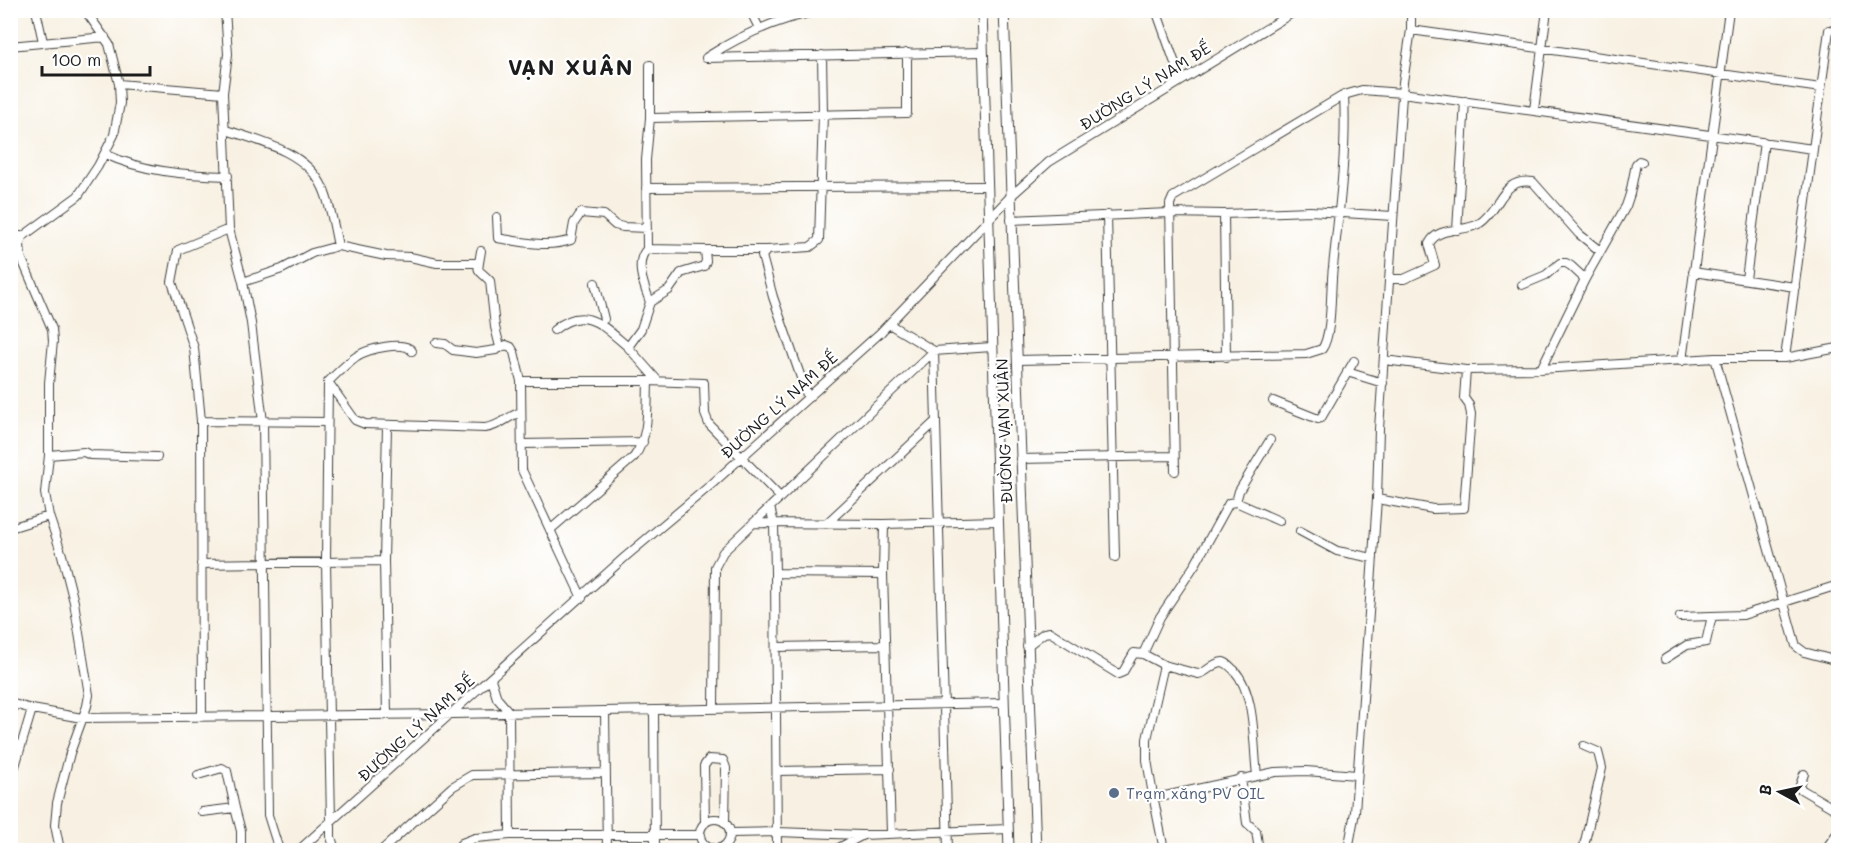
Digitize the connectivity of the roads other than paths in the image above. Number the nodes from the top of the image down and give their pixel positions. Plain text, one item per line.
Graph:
1 (36, 10) edge
2 (85, 10) edge
3 (225, 10) edge
4 (750, 10) edge
5 (824, 10) edge
6 (982, 10) edge
7 (1004, 10) edge
8 (1156, 10) edge
9 (1296, 10) edge
10 (1412, 10) edge
11 (1547, 10) edge
12 (1729, 10) edge
13 (1830, 11) edge
14 (1839, 12) edge
15 (759, 28) junction
16 (1411, 30) junction
17 (1829, 30) dead end
18 (105, 38) junction
19 (43, 42) junction
20 (10, 46) edge
21 (1542, 50) junction
22 (984, 52) junction
23 (907, 53) junction
24 (822, 55) junction
25 (650, 65) dead end
26 (1721, 74) junction
27 (1181, 80) junction
28 (118, 84) junction
29 (1821, 88) junction
30 (223, 93) junction
31 (1402, 93) junction
32 (1344, 95) junction
33 (1465, 101) junction
34 (1534, 110) junction
35 (823, 114) junction
36 (650, 118) junction
37 (226, 130) junction
38 (1712, 136) junction
39 (1764, 142) junction
40 (1813, 149) junction
41 (105, 154) junction
42 (1642, 162) dead end
43 (228, 177) junction
44 (820, 186) junction
45 (987, 186) junction
46 (646, 188) junction
47 (1011, 196) junction
48 (1340, 212) junction
49 (1169, 213) junction
50 (1224, 214) junction
51 (1107, 215) junction
52 (1393, 216) junction
53 (497, 217) dead end
54 (1011, 220) junction
55 (988, 222) junction
56 (647, 228) junction
57 (229, 229) junction
58 (1456, 230) junction
59 (10, 232) edge
60 (22, 237) junction
61 (338, 246) junction
62 (647, 249) junction
63 (767, 249) junction
64 (705, 250) junction
65 (481, 251) dead end
66 (1600, 251) junction
67 (479, 263) junction
68 (1694, 272) junction
69 (1389, 279) junction
70 (1585, 279) junction
71 (1746, 279) junction
72 (243, 282) junction
73 (595, 283) dead end
74 (1522, 285) dead end
75 (1795, 286) junction
76 (650, 302) junction
77 (604, 323) junction
78 (889, 324) junction
79 (554, 330) dead end
80 (436, 343) dead end
81 (500, 346) junction
82 (628, 347) junction
83 (992, 347) junction
84 (1839, 348) edge
85 (412, 351) dead end
86 (934, 351) junction
87 (1109, 357) junction
88 (1226, 357) junction
89 (1172, 358) junction
90 (1715, 358) junction
91 (1785, 358) junction
92 (1017, 360) junction
93 (1384, 360) junction
94 (1354, 361) dead end
95 (1682, 361) junction
96 (1541, 369) junction
97 (1466, 370) junction
98 (1347, 372) junction
99 (521, 381) junction
100 (648, 381) junction
101 (658, 381) junction
102 (328, 382) junction
103 (1383, 383) junction
104 (808, 398) junction
105 (1273, 401) dead end
106 (521, 412) junction
107 (201, 421) junction
108 (936, 421) junction
109 (263, 422) junction
110 (327, 422) junction
111 (387, 426) junction
112 (1270, 440) dead end
113 (643, 442) junction
114 (522, 444) junction
115 (50, 454) junction
116 (1173, 456) junction
117 (157, 457) dead end
118 (742, 457) junction
119 (1112, 457) junction
120 (1020, 459) junction
121 (1175, 471) dead end
122 (780, 497) junction
123 (1377, 499) junction
124 (1236, 502) junction
125 (770, 507) junction
126 (49, 516) junction
127 (998, 521) junction
128 (1279, 521) dead end
129 (753, 523) junction
130 (774, 524) junction
131 (826, 524) junction
132 (884, 524) junction
133 (938, 524) junction
134 (10, 528) edge
135 (550, 530) junction
136 (1300, 531) dead end
137 (1115, 557) dead end
138 (1372, 558) junction
139 (384, 561) junction
140 (326, 562) junction
141 (265, 563) junction
142 (201, 564) junction
143 (776, 573) junction
144 (883, 573) junction
145 (1839, 585) edge
146 (582, 598) junction
147 (1784, 601) junction
148 (1713, 616) junction
149 (1680, 617) dead end
150 (885, 645) junction
151 (1028, 646) junction
152 (776, 647) junction
153 (1143, 654) junction
154 (1665, 659) dead end
155 (1839, 661) edge
156 (1164, 665) junction
157 (491, 680) junction
158 (10, 703) edge
159 (1004, 703) junction
160 (888, 705) junction
161 (944, 705) junction
162 (776, 708) junction
163 (32, 709) junction
164 (714, 709) junction
165 (654, 710) junction
166 (605, 711) junction
167 (509, 712) junction
168 (453, 714) junction
169 (329, 715) junction
170 (387, 715) junction
171 (268, 716) junction
172 (202, 717) junction
173 (81, 718) junction
174 (1584, 746) dead end
175 (890, 770) junction
176 (777, 771) junction
177 (606, 773) junction
178 (1804, 774) dead end
179 (198, 775) dead end
180 (508, 775) junction
181 (1257, 775) junction
182 (1357, 775) junction
183 (1241, 778) junction
184 (10, 783) edge
185 (1154, 795) junction
186 (235, 808) junction
187 (1839, 811) edge
188 (202, 812) dead end
189 (331, 821) junction
190 (724, 822) junction
191 (705, 823) junction
192 (1008, 830) junction
193 (948, 831) junction
194 (777, 832) junction
195 (891, 832) junction
196 (730, 833) junction
197 (655, 834) junction
198 (510, 835) junction
199 (700, 835) junction
200 (863, 835) junction
201 (608, 836) junction
202 (1837, 836) edge
203 (56, 839) junction
204 (705, 847) edge
205 (725, 848) edge
206 (53, 850) edge
207 (60, 850) edge
208 (241, 850) edge
209 (279, 850) edge
210 (299, 850) edge
211 (335, 850) edge
212 (381, 850) edge
213 (454, 850) edge
214 (608, 850) edge
215 (655, 850) edge
216 (777, 850) edge
217 (836, 850) edge
218 (948, 850) edge
219 (1009, 850) edge
220 (1036, 850) edge
221 (1164, 850) edge
222 (1259, 850) edge
223 (1348, 850) edge
224 (1583, 850) edge
225 (1825, 850) edge

1 - 19 street
2 - 18 street
3 - 30 street
4 - 15 street
5 - 15 street
6 - 22 main road, ĐƯỜNG VẠN XUÂN
7 - 47 main road, ĐƯỜNG VẠN XUÂN
8 - 27 street
9 - 27 street, ĐƯỜNG LÝ NAM ĐẾ
10 - 16 street
11 - 21 street
12 - 26 street
13 - 14 street
15 - 24 street
16 - 21 street
16 - 31 street
17 - 29 street
18 - 19 street
18 - 28 street
19 - 20 street
21 - 26 street
21 - 34 street
22 - 23 street
22 - 45 main road, ĐƯỜNG VẠN XUÂN
23 - 24 street
23 - 35 street
24 - 35 street
25 - 36 street
26 - 29 street
26 - 38 street
27 - 47 street, ĐƯỜNG LÝ NAM ĐẾ
28 - 30 street
28 - 41 street
29 - 40 street
30 - 37 street
31 - 32 street
31 - 33 street
31 - 52 street
32 - 48 street
32 - 49 street
33 - 34 street
33 - 58 street
34 - 38 street
35 - 36 street
35 - 44 street
36 - 46 street
37 - 43 street
37 - 61 street
38 - 39 street
38 - 68 street
39 - 40 street
39 - 71 street
40 - 75 street
41 - 43 street
41 - 60 street
42 - 66 street
43 - 57 street
44 - 45 street
44 - 46 street
44 - 63 street
45 - 55 main road, ĐƯỜNG VẠN XUÂN
46 - 56 street
47 - 54 main road, ĐƯỜNG VẠN XUÂN
47 - 55 street, ĐƯỜNG LÝ NAM ĐẾ
48 - 50 street
48 - 52 street
48 - 88 street
49 - 50 street
49 - 51 street
49 - 89 street
50 - 88 street
51 - 54 street
51 - 87 street
52 - 69 street
53 - 56 street
54 - 92 main road, ĐƯỜNG VẠN XUÂN
55 - 78 street, ĐƯỜNG LÝ NAM ĐẾ
55 - 83 main road, ĐƯỜNG VẠN XUÂN
56 - 62 street
57 - 72 street
57 - 107 street
58 - 66 street
58 - 69 street
59 - 60 street
60 - 115 street
61 - 67 street
61 - 72 street
62 - 64 street
62 - 76 street
63 - 64 street
63 - 104 street
64 - 76 street
65 - 67 street
66 - 70 street
67 - 81 street
68 - 71 street
68 - 95 street
69 - 93 street
70 - 74 street
70 - 96 street
71 - 75 street
72 - 109 street
73 - 77 street
75 - 91 street
76 - 82 street
77 - 79 street
77 - 82 street
78 - 86 street
78 - 104 street, ĐƯỜNG LÝ NAM ĐẾ
80 - 81 street
81 - 99 street
82 - 101 street
83 - 86 street
83 - 127 main road, ĐƯỜNG VẠN XUÂN
84 - 91 street
85 - 102 street
86 - 108 street
86 - 122 street
87 - 89 street
87 - 92 street
87 - 119 street
88 - 89 street
89 - 116 street
90 - 91 street
90 - 95 street
90 - 147 street
92 - 120 main road, ĐƯỜNG VẠN XUÂN
93 - 97 street
93 - 103 street
94 - 98 street
95 - 96 street
96 - 97 street
97 - 123 street
98 - 103 street
98 - 105 street
99 - 100 street
99 - 106 street
100 - 101 street
100 - 113 street
101 - 118 street
102 - 110 street
102 - 111 street
103 - 123 street
104 - 118 street, ĐƯỜNG LÝ NAM ĐẾ
106 - 111 street
106 - 114 street
107 - 109 street
107 - 142 street
108 - 131 street
108 - 133 street
109 - 110 street
109 - 141 street
110 - 140 street
111 - 139 street
112 - 124 street
113 - 114 street
113 - 135 street
114 - 135 street
115 - 117 street
115 - 126 street
116 - 119 street
116 - 121 street
118 - 122 street
118 - 146 street, ĐƯỜNG LÝ NAM ĐẾ
119 - 120 street
119 - 137 street
120 - 151 main road, ĐƯỜNG VẠN XUÂN
122 - 125 street
123 - 138 street
124 - 128 street
124 - 153 street
125 - 129 street
125 - 130 street
126 - 134 street
126 - 173 street
127 - 133 street
127 - 159 main road, ĐƯỜNG VẠN XUÂN
129 - 130 street
129 - 164 street
130 - 131 street
130 - 143 street
131 - 132 street
132 - 133 street
132 - 144 street
133 - 161 street
135 - 146 street
136 - 138 street
138 - 182 street
139 - 140 street
139 - 170 street
140 - 141 street
140 - 169 street
141 - 142 street
141 - 171 street
142 - 172 street
143 - 144 street
143 - 152 street
144 - 150 street
145 - 147 street
146 - 157 street, ĐƯỜNG LÝ NAM ĐẾ
147 - 148 street
147 - 155 street
148 - 149 street
148 - 154 street
150 - 152 street
150 - 160 street
151 - 153 street
151 - 220 main road, ĐƯỜNG VẠN XUÂN
152 - 162 street
153 - 156 street
156 - 181 street
156 - 185 street
157 - 167 street
157 - 168 street, ĐƯỜNG LÝ NAM ĐẾ
158 - 163 street
159 - 161 street
159 - 192 main road, ĐƯỜNG VẠN XUÂN
160 - 161 street
160 - 162 street
160 - 175 street
161 - 193 street
162 - 164 street
162 - 176 street
163 - 173 street
163 - 184 street
164 - 165 street
165 - 166 street
165 - 197 street
166 - 167 street
166 - 177 street
167 - 168 street
167 - 180 street
168 - 170 street
168 - 189 street, ĐƯỜNG LÝ NAM ĐẾ
169 - 170 street
169 - 171 street
169 - 189 street
171 - 172 street
171 - 209 street
172 - 173 street
173 - 203 street
174 - 224 street
175 - 176 street
175 - 195 street
176 - 194 street
177 - 180 street
177 - 201 street
178 - 187 street
179 - 186 street
180 - 198 street
180 - 212 street
181 - 182 street
181 - 183 street
182 - 223 street
183 - 185 street
183 - 222 street
185 - 221 street
186 - 188 street
186 - 208 street
189 - 210 street, ĐƯỜNG LÝ NAM ĐẾ
189 - 211 street
190 - 191 street
190 - 191 street
190 - 196 street
191 - 199 street
192 - 193 street
192 - 219 main road, ĐƯỜNG VẠN XUÂN
193 - 195 street
193 - 218 street
194 - 196 street
194 - 200 street
194 - 216 street
195 - 200 street
196 - 205 street
197 - 199 street
197 - 201 street
197 - 215 street
198 - 201 street
198 - 213 street
199 - 204 street
200 - 217 street
201 - 214 street
202 - 225 street
203 - 206 street
203 - 207 street
204 - 205 street

